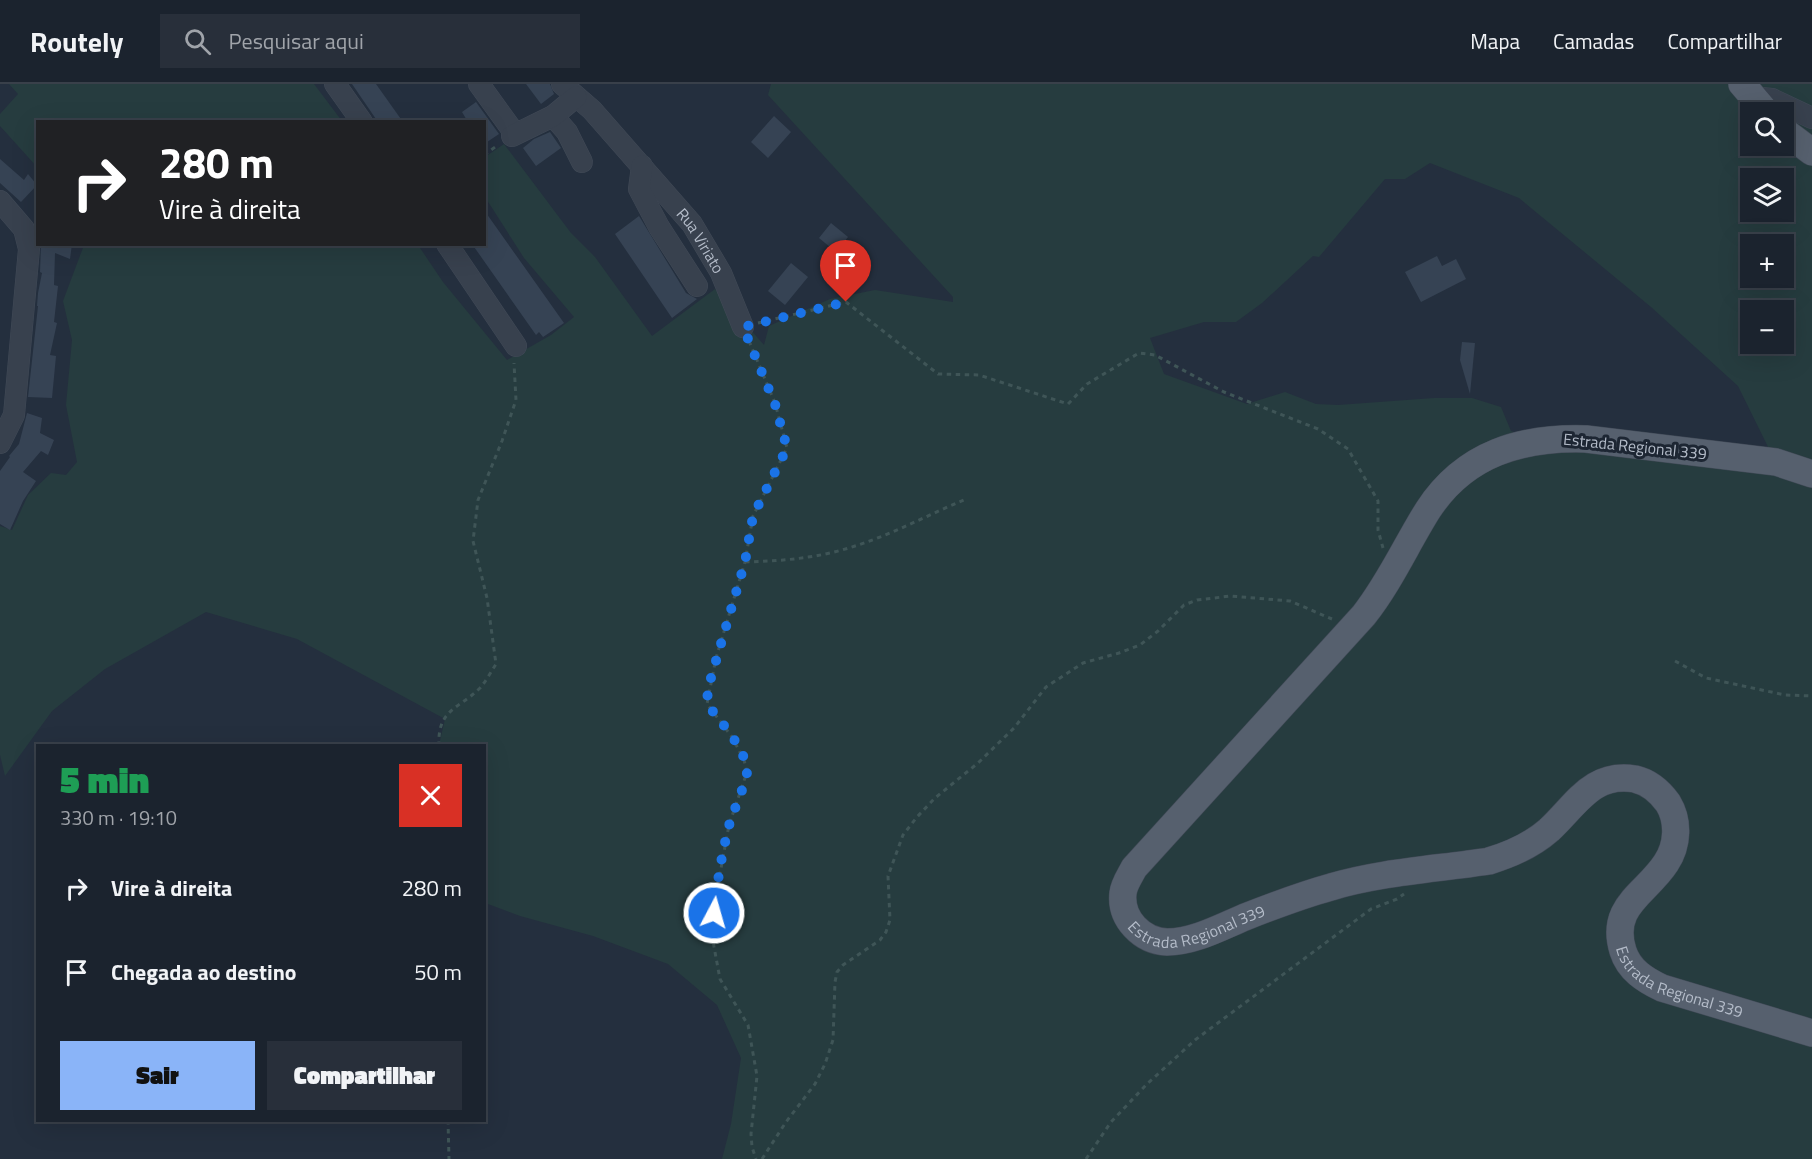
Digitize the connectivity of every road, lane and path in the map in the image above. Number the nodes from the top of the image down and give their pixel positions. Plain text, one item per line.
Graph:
1 (335, 84) edge
2 (480, 84) edge
3 (569, 91) edge
4 (1755, 99) edge
5 (553, 116) junction
6 (1812, 118) edge
7 (361, 120) edge
8 (1794, 138) edge
9 (1812, 152) edge
10 (582, 162) dead end
11 (642, 166) junction
12 (0, 201) edge
13 (448, 246) edge
14 (697, 286) dead end
15 (743, 327) junction
16 (516, 346) joint
17 (0, 442) edge
18 (1812, 474) edge
19 (966, 499) dead end
20 (745, 562) junction
21 (1390, 576) junction
22 (1353, 629) junction
23 (1675, 661) dead end
24 (1812, 696) edge
25 (439, 744) edge
26 (1419, 871) junction
27 (1812, 1033) edge
28 (447, 1122) edge
29 (449, 1159) edge
30 (756, 1159) edge
31 (762, 1159) edge
32 (1086, 1159) edge

1 - 7 street
2 - 5 street, Rua Viriato
3 - 5 street, Rua Viriato
3 - 11 street, Rua Viriato
4 - 6 street
5 - 10 street
8 - 9 main road
11 - 14 street, Rua Viriato
11 - 15 street, Rua Viriato
12 - 17 street
13 - 16 street
15 - 20 path
15 - 21 path
16 - 25 path
18 - 21 main road, Estrada Regional 339
19 - 20 path
20 - 30 path
21 - 22 main road, Estrada Regional 339
22 - 26 main road, Estrada Regional 339
22 - 31 path
23 - 24 path
26 - 27 main road, Estrada Regional 339
26 - 32 path
28 - 29 path

